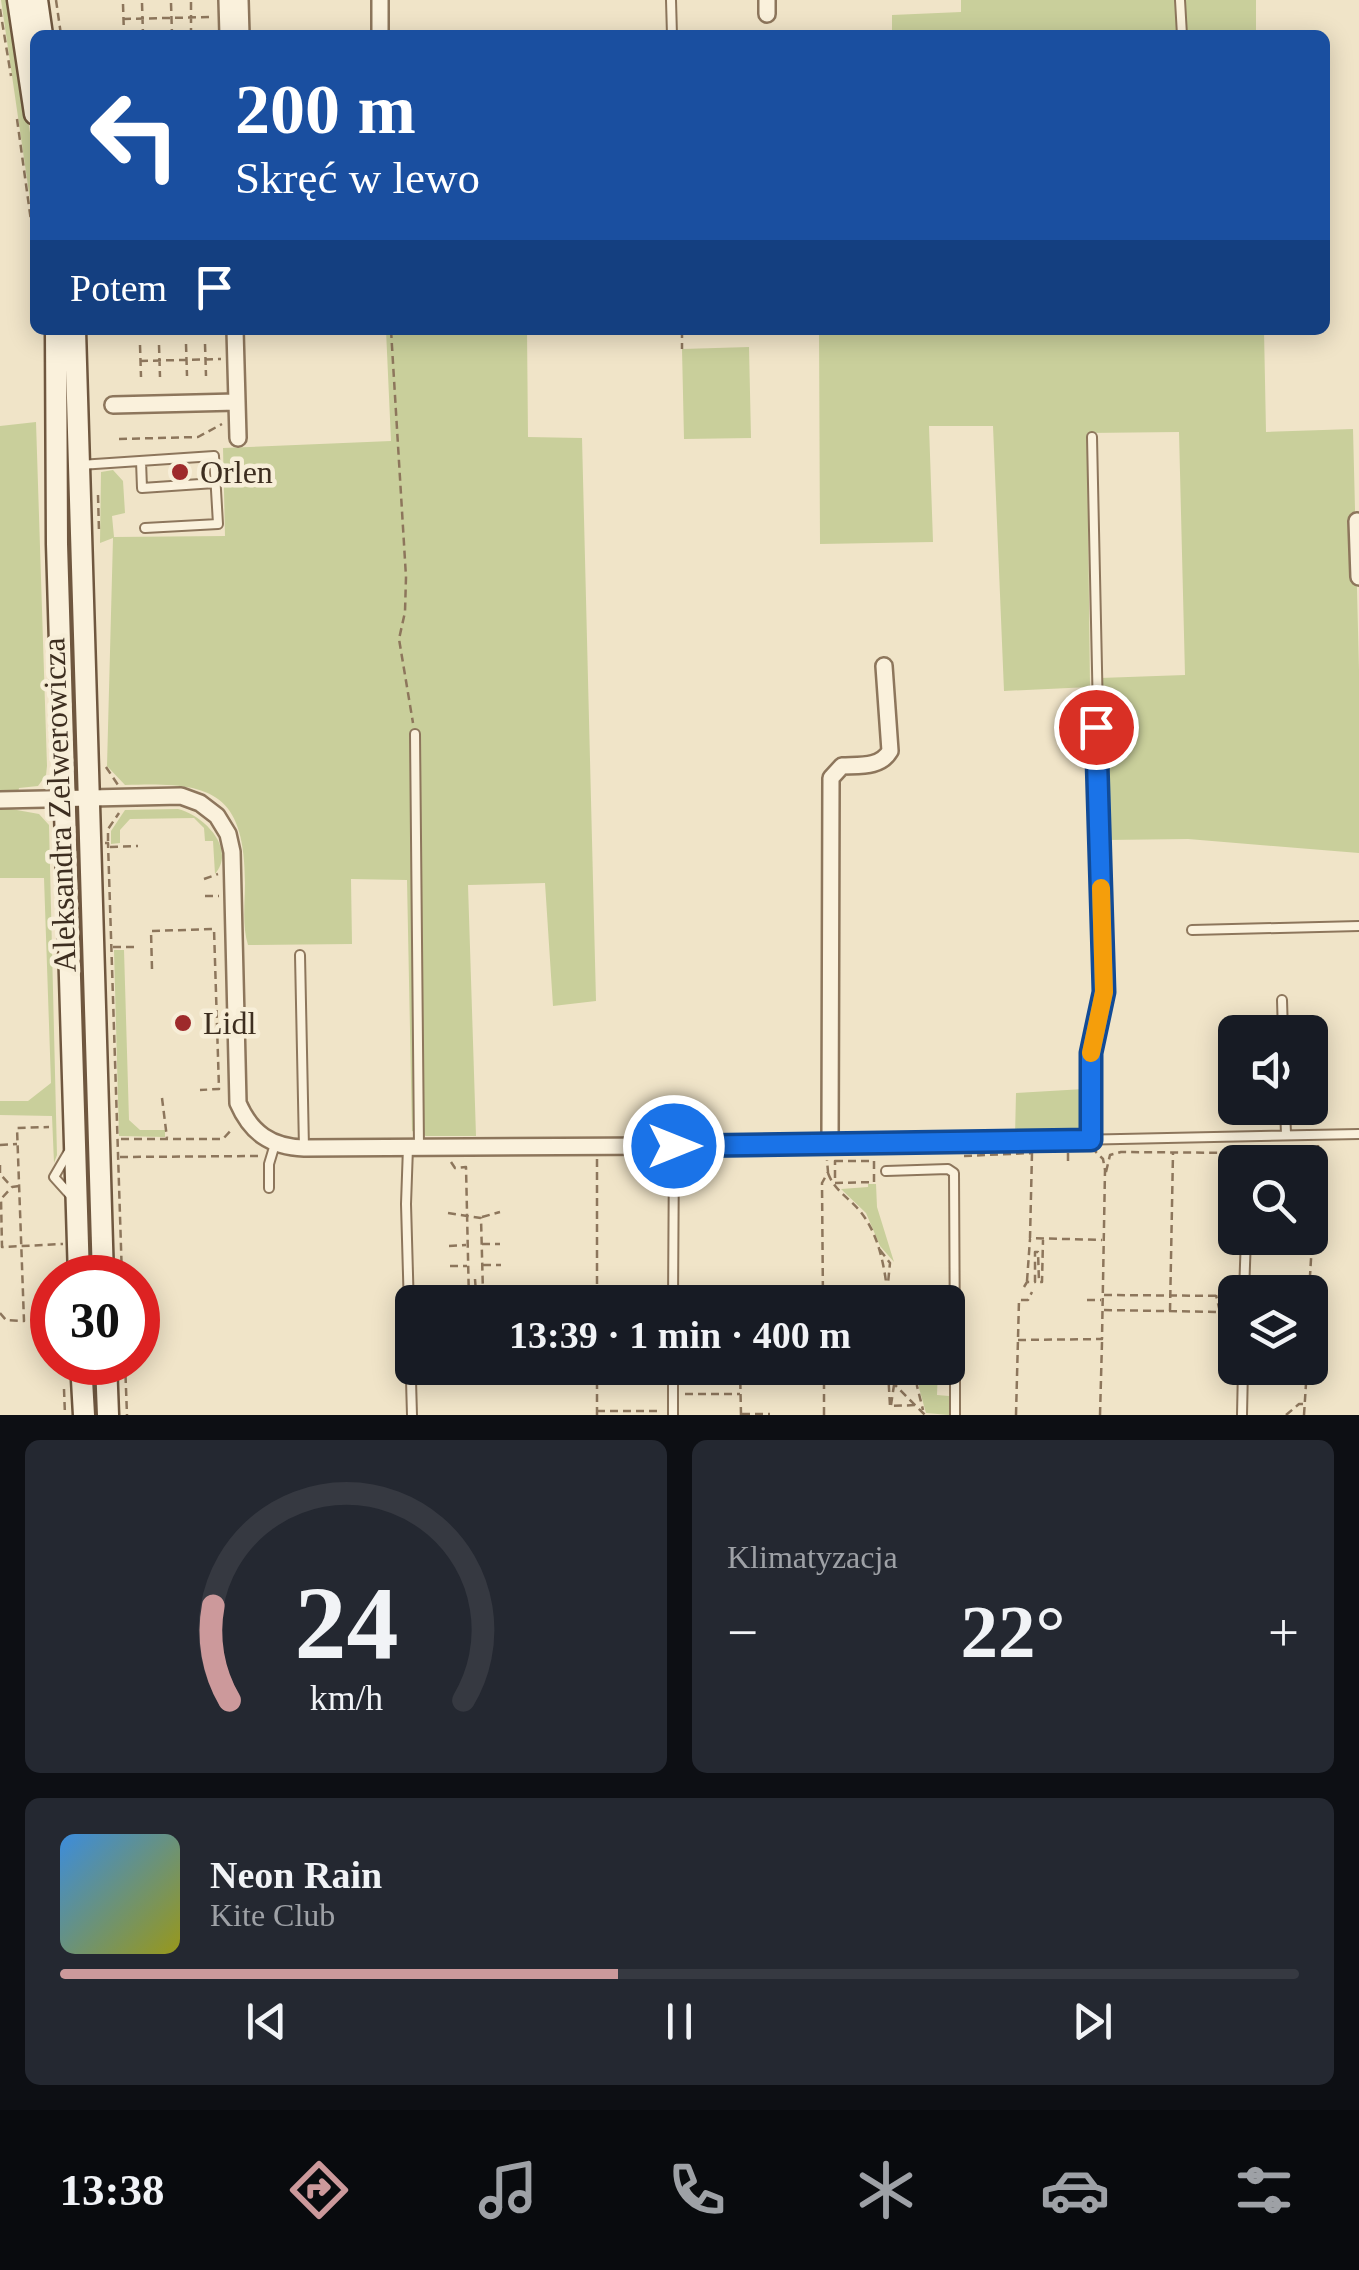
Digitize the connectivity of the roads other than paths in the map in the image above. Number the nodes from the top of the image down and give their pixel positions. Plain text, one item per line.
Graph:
1 (18, 0) edge
2 (37, 0) edge
3 (227, 0) edge
4 (240, 0) edge
5 (380, 0) edge
6 (671, 0) edge
7 (1180, 0) edge
8 (41, 30) edge
9 (228, 30) edge
10 (241, 30) edge
11 (380, 30) edge
12 (672, 30) edge
13 (1182, 30) edge
14 (26, 113) edge
15 (56, 335) edge
16 (75, 335) edge
17 (235, 335) edge
18 (237, 402) junction
19 (114, 405) dead end
20 (1092, 437) dead end
21 (238, 438) dead end
22 (141, 461) junction
23 (80, 465) junction
24 (215, 484) junction
25 (1357, 522) edge
26 (146, 528) dead end
27 (1359, 576) edge
28 (884, 666) dead end
29 (415, 734) road end
30 (64, 799) junction
31 (90, 799) junction
32 (0, 800) edge
33 (1359, 926) edge
34 (1192, 930) dead end
35 (300, 956) dead end
36 (1282, 1000) dead end
37 (1282, 1015) edge
38 (1286, 1125) edge
39 (1286, 1134) junction
40 (1359, 1134) edge
41 (1090, 1145) junction
42 (674, 1146) junction
43 (273, 1147) junction
44 (414, 1147) junction
45 (304, 1148) junction
46 (831, 1153) junction
47 (886, 1171) dead end
48 (269, 1188) dead end
49 (78, 1255) edge
50 (102, 1255) edge
51 (409, 1285) edge
52 (674, 1285) edge
53 (952, 1285) edge
54 (82, 1385) edge
55 (107, 1385) edge
56 (412, 1385) edge
57 (672, 1385) edge
58 (953, 1385) edge
59 (1243, 1385) edge
60 (670, 1413) edge
61 (84, 1415) edge
62 (108, 1415) edge
63 (412, 1415) edge
64 (955, 1415) edge
65 (1242, 1415) edge

1 - 14 street
2 - 8 street
3 - 9 street
4 - 10 street
5 - 11 street
6 - 12 lane
7 - 13 lane
15 - 30 street, Aleksandra Zelwerowicza
16 - 23 street, Aleksandra Zelwerowicza
17 - 18 street
18 - 19 street
18 - 21 street
20 - 41 lane
22 - 23 lane
22 - 24 lane
22 - 24 lane
23 - 31 street, Aleksandra Zelwerowicza
24 - 26 lane
25 - 27 street
28 - 46 street
29 - 44 lane
30 - 31 street
30 - 32 street
30 - 49 street, Aleksandra Zelwerowicza
31 - 43 street
31 - 50 street, Aleksandra Zelwerowicza
33 - 34 lane
35 - 45 lane
36 - 37 lane
38 - 39 lane
39 - 40 lane
39 - 41 lane
41 - 46 lane
42 - 44 street
42 - 46 street
42 - 52 lane
43 - 45 street
43 - 48 lane
44 - 45 street
44 - 51 lane
47 - 53 lane
54 - 61 street
55 - 62 street
56 - 63 lane
57 - 60 lane
58 - 64 lane
59 - 65 lane

